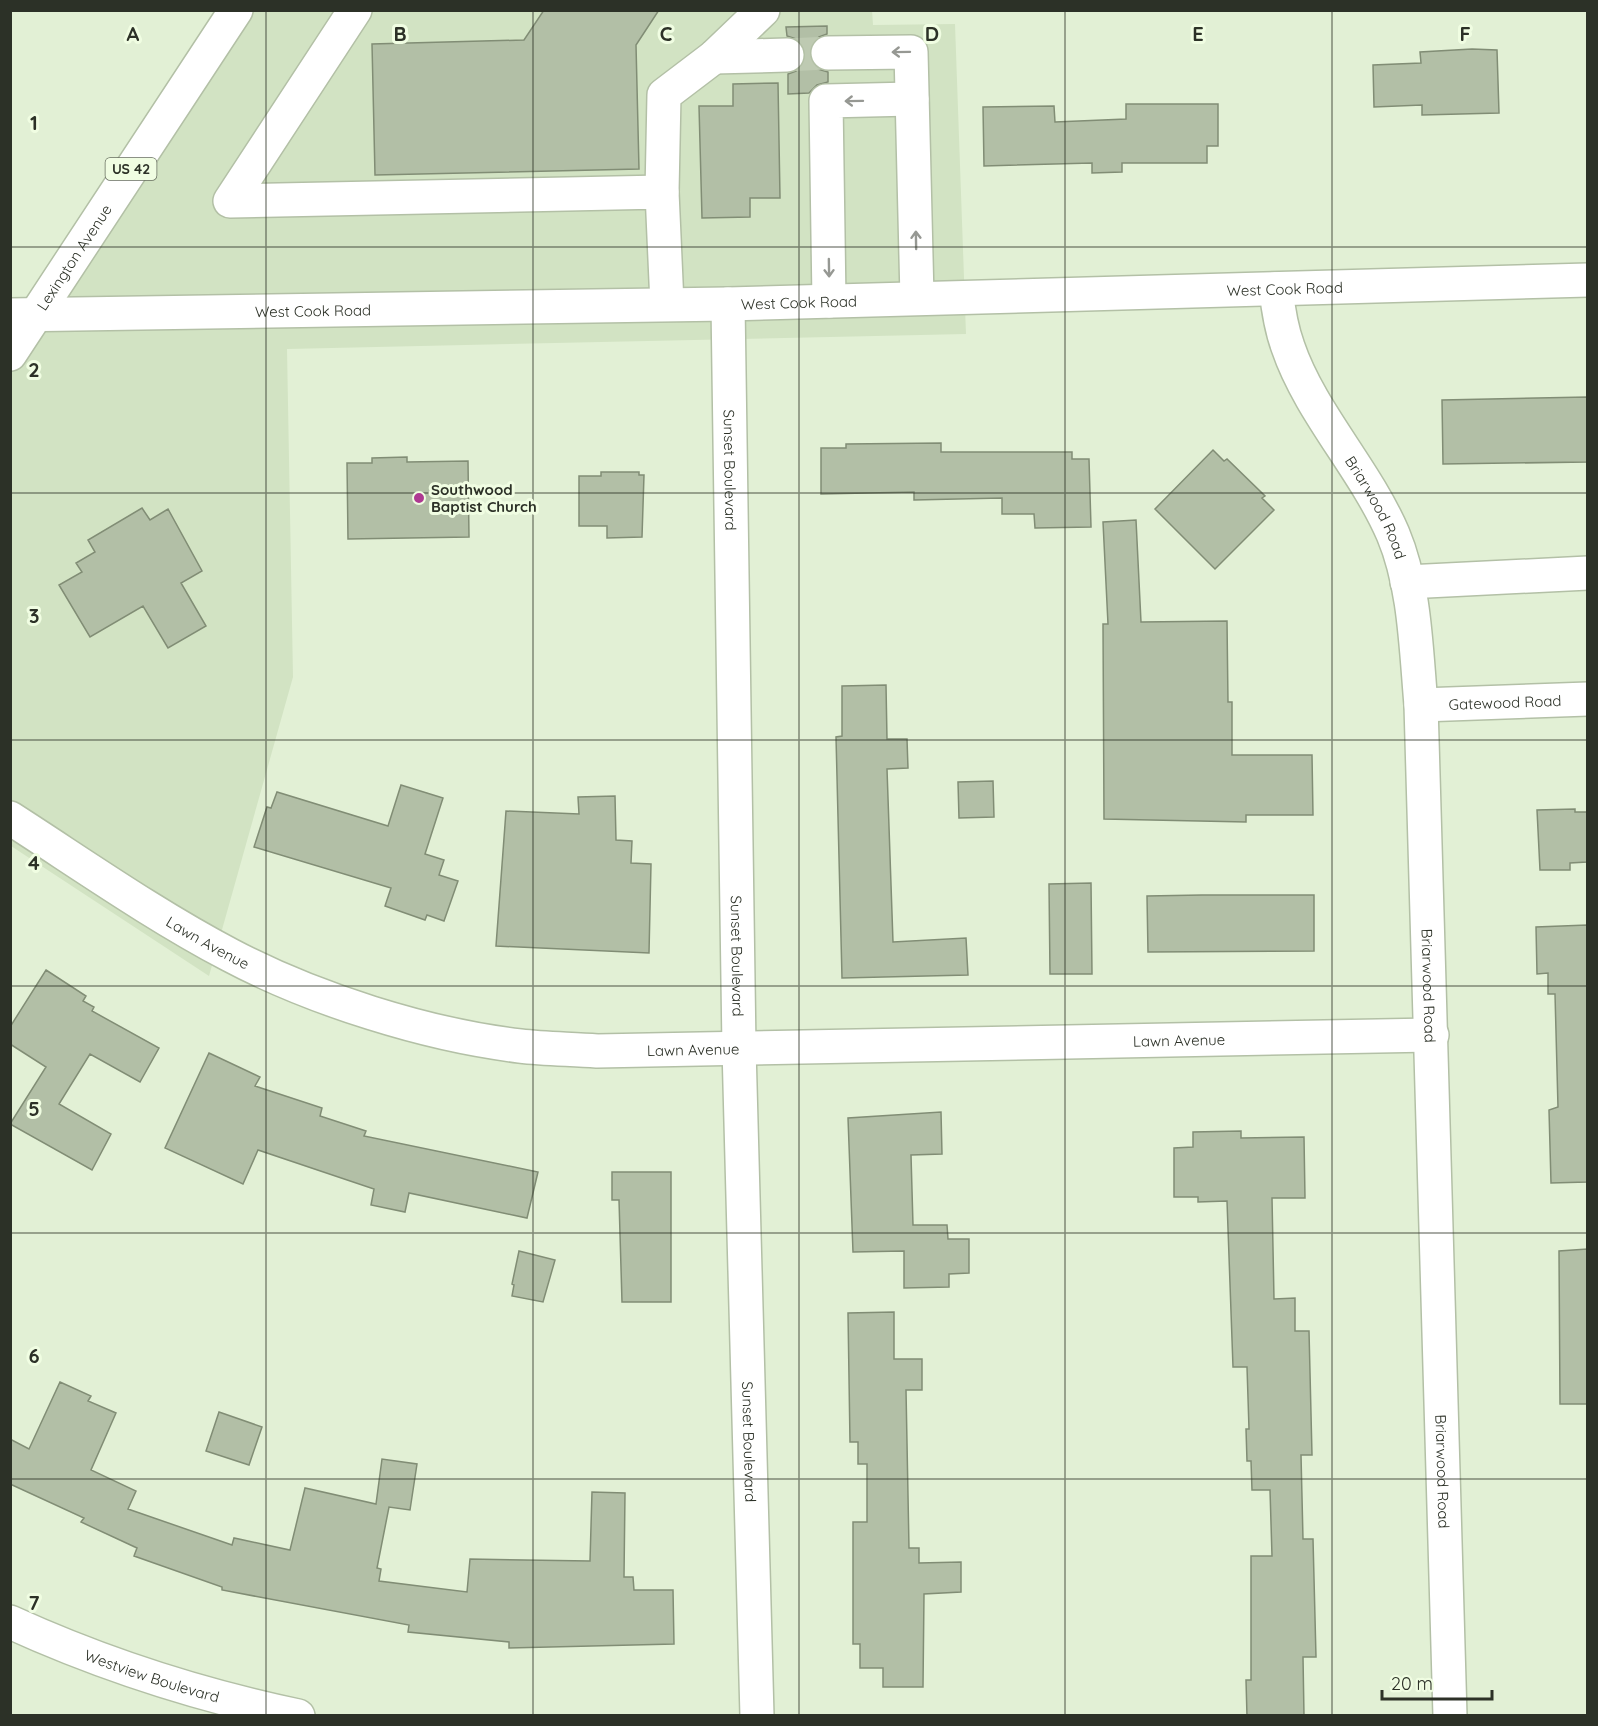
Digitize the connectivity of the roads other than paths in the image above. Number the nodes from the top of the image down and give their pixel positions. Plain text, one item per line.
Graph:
1 (236, 10) edge
2 (355, 10) edge
3 (763, 10) edge
4 (828, 53) tunnel mouth
5 (787, 55) tunnel mouth
6 (714, 57) junction
7 (912, 99) junction
8 (662, 192) junction
9 (1587, 280) edge
10 (1276, 289) junction
11 (917, 298) junction
12 (829, 301) junction
13 (667, 304) junction
14 (728, 304) junction
15 (24, 314) edge
16 (10, 354) edge
17 (1587, 573) edge
18 (1407, 582) junction
19 (1587, 699) edge
20 (1421, 705) junction
21 (10, 818) edge
22 (1432, 1035) junction
23 (739, 1048) junction
24 (10, 1622) edge
25 (298, 1716) edge
26 (757, 1716) edge
27 (1450, 1716) edge

1 - 15 street, Lexington Avenue / US 42
2 - 8 street
3 - 6 street
7 -> 4 street
5 - 6 street
6 - 8 street
11 -> 7 street
7 -> 12 street
8 - 13 street
9 - 10 street, West Cook Road
10 - 11 street, West Cook Road
10 - 18 street, Briarwood Road
11 - 12 street, West Cook Road
12 - 14 street, West Cook Road
13 - 14 street, West Cook Road
13 - 15 street, West Cook Road
14 - 23 street, Sunset Boulevard
15 - 16 street, Lexington Avenue / US 42
17 - 18 street
18 - 20 street, Briarwood Road
19 - 20 street, Gatewood Road
20 - 22 street, Briarwood Road
21 - 23 street, Lawn Avenue
22 - 23 street, Lawn Avenue
22 - 27 street, Briarwood Road
23 - 26 street, Sunset Boulevard
24 - 25 street, Westview Boulevard

